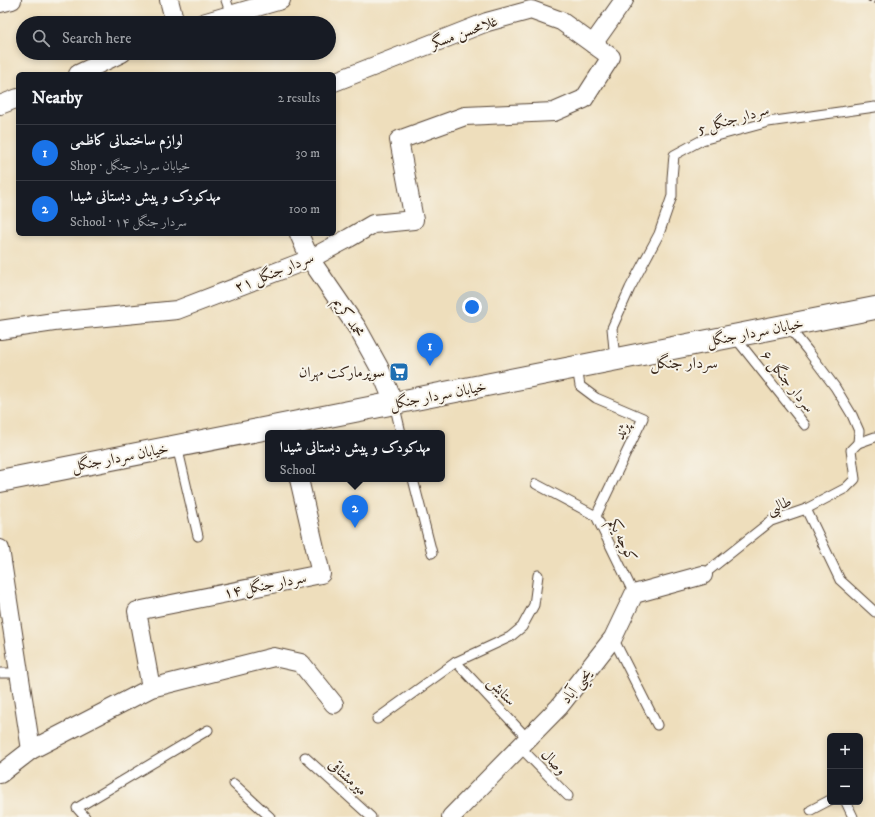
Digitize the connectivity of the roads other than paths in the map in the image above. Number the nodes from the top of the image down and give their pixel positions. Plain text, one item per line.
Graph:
1 (12, 0) edge
2 (169, 0) edge
3 (281, 0) edge
4 (624, 0) edge
5 (0, 3) edge
6 (228, 7) edge
7 (173, 16) edge
8 (214, 16) edge
9 (593, 44) junction
10 (611, 57) joint
11 (107, 60) edge
12 (82, 72) edge
13 (336, 81) edge
14 (16, 99) edge
15 (0, 105) edge
16 (875, 107) edge
17 (300, 236) edge
18 (310, 259) junction
19 (875, 308) edge
20 (787, 325) junction
21 (0, 330) edge
22 (734, 336) junction
23 (615, 360) junction
24 (577, 367) junction
25 (394, 403) junction
26 (805, 425) dead end
27 (288, 429) edge
28 (400, 430) edge
29 (265, 433) edge
30 (875, 437) edge
31 (858, 443) junction
32 (177, 446) junction
33 (0, 480) edge
34 (300, 482) edge
35 (414, 482) edge
36 (536, 484) dead end
37 (806, 509) junction
38 (596, 516) junction
39 (198, 536) dead end
40 (0, 549) edge
41 (432, 554) dead end
42 (538, 575) dead end
43 (703, 576) joint
44 (634, 594) junction
45 (875, 612) edge
46 (613, 638) junction
47 (456, 662) junction
48 (0, 673) edge
49 (20, 673) junction
50 (151, 688) junction
51 (334, 704) dead end
52 (377, 719) dead end
53 (657, 725) dead end
54 (208, 730) dead end
55 (524, 743) junction
56 (31, 750) junction
57 (305, 757) dead end
58 (0, 774) edge
59 (234, 784) dead end
60 (568, 796) dead end
61 (827, 802) edge
62 (847, 805) edge
63 (811, 810) dead end
64 (85, 817) edge
65 (270, 817) edge
66 (371, 817) edge
67 (452, 817) edge
68 (853, 817) edge

1 - 5 street
2 - 7 street
3 - 6 street
4 - 9 street
6 - 8 street
9 - 10 street, غلامحسن مسگر
9 - 13 street, غلامحسن مسگر
10 - 18 street, سردار جنگل ۲۱
11 - 12 street
14 - 15 street
16 - 23 lane, سردار جنگل 5
17 - 18 street, محمد کریم
18 - 21 street, سردار جنگل ۲۱
18 - 25 street, محمد کریم
19 - 20 main road, خیابان سردار جنگل
20 - 22 main road, خیابان سردار جنگل
20 - 31 lane
22 - 23 main road, خیابان سردار جنگل
22 - 26 lane, سردار جنگل ۶
23 - 24 main road, خیابان سردار جنگل
24 - 25 main road, خیابان سردار جنگل
24 - 38 lane, پژند
25 - 27 main road, خیابان سردار جنگل
25 - 28 lane
29 - 32 main road, خیابان سردار جنگل
30 - 31 lane
31 - 37 lane
32 - 33 main road, خیابان سردار جنگل
32 - 39 lane
34 - 50 street, سردار جنگل ۱۴
35 - 41 lane
36 - 38 lane, کوچه یکم
37 - 43 lane, طالبی
37 - 45 lane, طالبی
38 - 44 lane, کوچه یکم
40 - 49 street
42 - 47 lane
43 - 44 street
44 - 46 street, یحیی آباد
46 - 53 lane
46 - 55 street, یحیی آباد
47 - 52 lane
47 - 55 lane, ستایش
48 - 49 lane
49 - 56 street
50 - 51 street
50 - 56 street
54 - 64 lane
55 - 60 lane, وصال
55 - 67 street, یحیی آباد
56 - 58 street
57 - 66 lane, میرمشتاقی
59 - 65 lane
61 - 63 lane
62 - 68 lane

